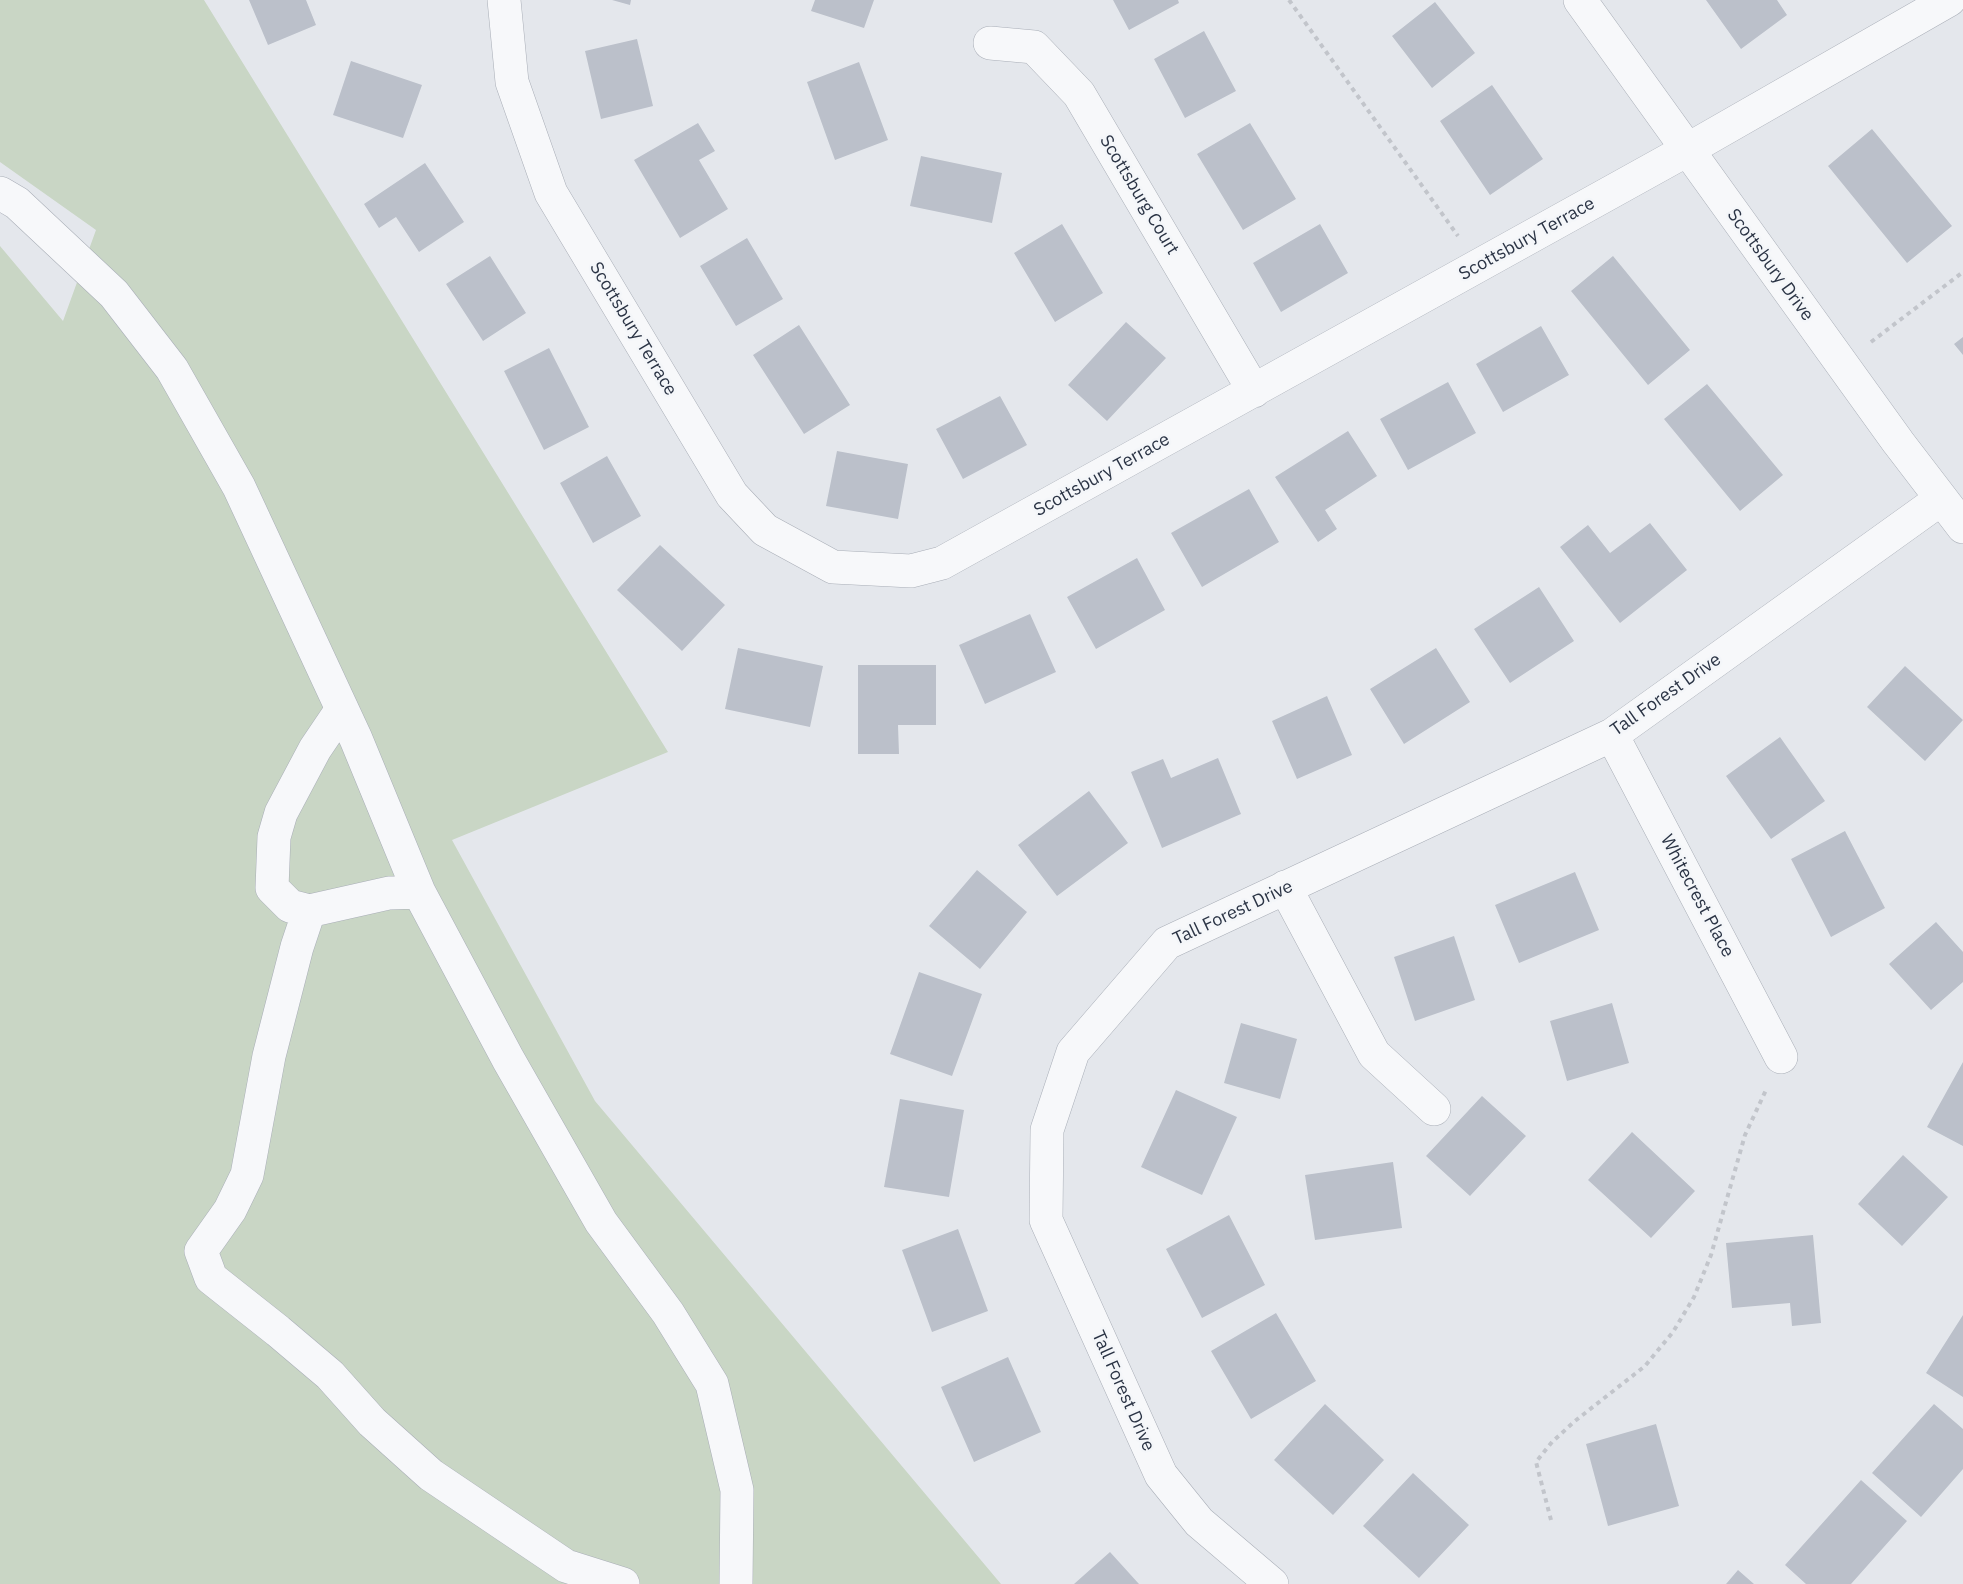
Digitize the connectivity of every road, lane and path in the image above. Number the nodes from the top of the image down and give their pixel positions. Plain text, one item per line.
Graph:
1 (504, 0) edge
2 (1289, 0) edge
3 (1580, 0) edge
4 (1949, 0) edge
5 (990, 43) dead end
6 (1688, 150) junction
7 (0, 193) edge
8 (1479, 265) junction
9 (1963, 272) edge
10 (1841, 363) junction
11 (1254, 391) junction
12 (1941, 499) junction
13 (1963, 527) edge
14 (342, 709) junction
15 (1612, 735) junction
16 (1285, 887) junction
17 (419, 892) junction
18 (309, 911) junction
19 (1782, 1057) joint
20 (1434, 1109) dead end
21 (1551, 1520) dead end
22 (623, 1584) edge
23 (736, 1584) edge
24 (1272, 1584) edge

1 - 11 street, Scottsbury Terrace
2 - 8 path
3 - 6 street, Scottsbury Drive
4 - 6 street, Scottsbury Terrace
5 - 11 street, Scottsburg Court
6 - 8 street, Scottsbury Terrace
6 - 10 street, Scottsbury Drive
7 - 14 street
8 - 11 street, Scottsbury Terrace
9 - 10 path
10 - 12 street, Scottsbury Drive
12 - 13 street, Scottsbury Drive
12 - 15 street, Tall Forest Drive
14 - 17 street
14 - 18 street
15 - 16 street, Tall Forest Drive
15 - 19 street, Whitecrest Place
16 - 20 street
16 - 24 street, Tall Forest Drive
17 - 18 street
17 - 23 street
18 - 22 street
19 - 21 path

